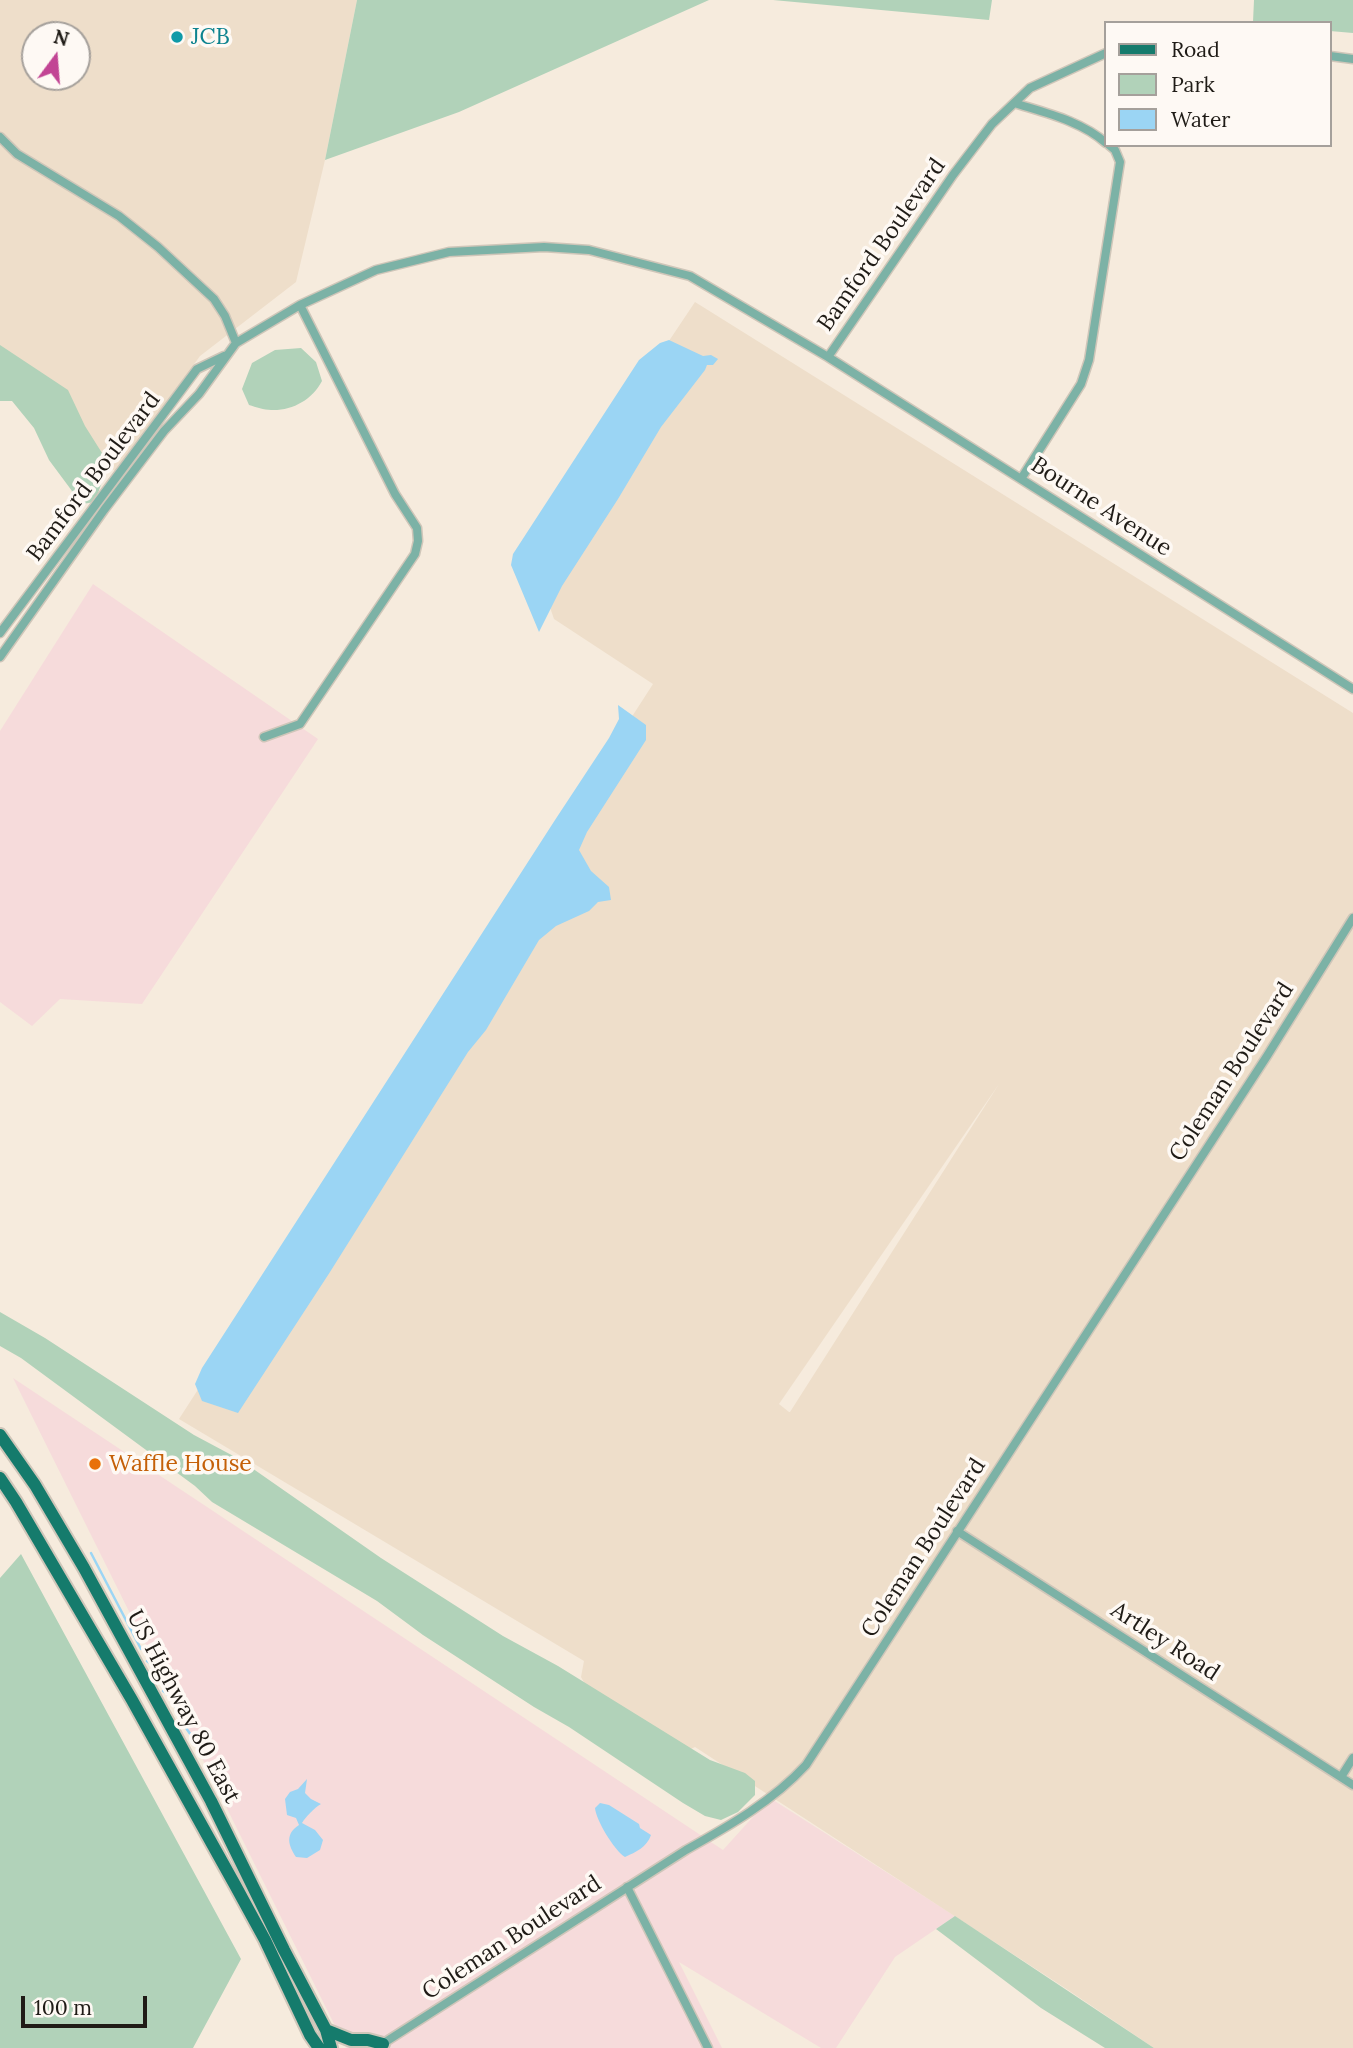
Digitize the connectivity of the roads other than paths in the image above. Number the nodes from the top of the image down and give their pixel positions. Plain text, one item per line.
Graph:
1 (1104, 54) edge
2 (1332, 56) edge
3 (1353, 59) edge
4 (1014, 103) junction
5 (0, 137) edge
6 (1104, 141) edge
7 (1112, 147) edge
8 (300, 305) junction
9 (236, 343) junction
10 (227, 355) junction
11 (828, 357) junction
12 (1021, 479) junction
13 (0, 633) edge
14 (0, 657) edge
15 (1353, 689) edge
16 (264, 737) dead end
17 (1353, 918) edge
18 (0, 1435) edge
19 (0, 1478) edge
20 (957, 1531) junction
21 (1353, 1758) edge
22 (1341, 1777) junction
23 (1353, 1785) edge
24 (626, 1887) junction
25 (326, 2030) junction
26 (380, 2046) edge
27 (319, 2048) edge
28 (331, 2048) edge
29 (708, 2048) edge

1 - 4 street, Bamford Boulevard
2 - 3 street
4 - 6 street
4 - 11 street, Bamford Boulevard
5 - 9 street
7 - 12 street
8 - 9 street, Bamford Boulevard
8 - 11 street, Bamford Boulevard
8 - 16 street
9 - 10 street, Bamford Boulevard
10 - 13 street, Bamford Boulevard
10 - 14 street, Bamford Boulevard
11 - 12 street, Bourne Avenue
12 - 15 street, Bourne Avenue
17 - 20 street, Coleman Boulevard
18 - 25 main road, US Highway 80 East
19 - 27 main road, US Highway 80 East
20 - 22 street, Artley Road
20 - 24 street, Coleman Boulevard
21 - 22 street
22 - 23 street, Artley Road
24 - 26 street, Coleman Boulevard
24 - 29 street
25 - 26 main road
25 - 28 main road, US Highway 80 East

